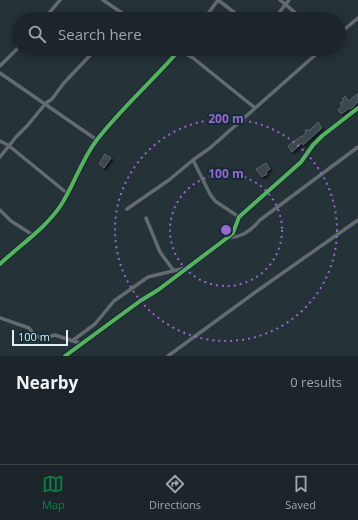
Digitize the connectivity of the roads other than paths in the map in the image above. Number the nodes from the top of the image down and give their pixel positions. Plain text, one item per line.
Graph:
1 (60, 0) edge
2 (103, 0) edge
3 (218, 0) edge
4 (280, 0) edge
5 (289, 0) edge
6 (285, 4) junction
7 (50, 12) edge
8 (121, 12) edge
9 (209, 12) edge
10 (234, 12) edge
11 (279, 12) edge
12 (294, 12) edge
13 (358, 18) edge
14 (346, 28) edge
15 (12, 54) edge
16 (89, 56) edge
17 (173, 56) edge
18 (190, 56) edge
19 (314, 56) edge
20 (0, 66) edge
21 (0, 73) edge
22 (46, 104) junction
23 (256, 108) junction
24 (358, 108) edge
25 (97, 140) junction
26 (0, 141) edge
27 (8, 146) junction
28 (358, 147) edge
29 (0, 157) edge
30 (194, 160) junction
31 (68, 194) junction
32 (126, 209) dead end
33 (0, 210) edge
34 (239, 217) junction
35 (146, 218) dead end
36 (358, 220) edge
37 (236, 228) junction
38 (32, 235) junction
39 (243, 235) junction
40 (227, 238) junction
41 (0, 264) edge
42 (188, 267) junction
43 (174, 271) junction
44 (0, 318) edge
45 (72, 341) junction
46 (82, 344) junction
47 (64, 356) edge
48 (168, 356) edge

1 - 7 street
2 - 8 street
3 - 9 street
3 - 10 street
4 - 6 street
5 - 6 street
6 - 11 street
6 - 12 street
13 - 14 street
15 - 20 street
16 - 22 street
17 - 25 street
18 - 23 street
19 - 23 street
21 - 22 street
22 - 25 street
22 - 27 street
23 - 30 street
24 - 34 street
25 - 31 street
26 - 27 street
27 - 29 street
27 - 31 street
28 - 39 street
30 - 32 street
30 - 34 street
31 - 38 street
33 - 38 street
34 - 37 street
35 - 43 street
36 - 48 street
37 - 39 street
37 - 40 street
38 - 41 street
39 - 40 street
40 - 42 street
42 - 43 street
42 - 46 street
43 - 45 street
44 - 45 street
45 - 46 street
46 - 47 street

